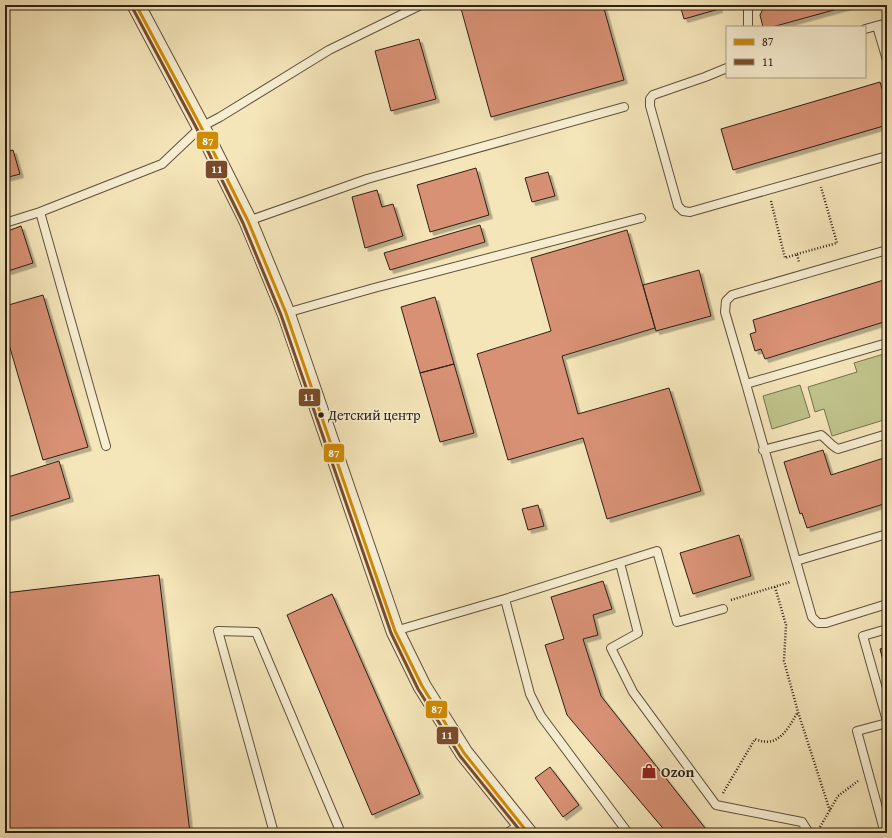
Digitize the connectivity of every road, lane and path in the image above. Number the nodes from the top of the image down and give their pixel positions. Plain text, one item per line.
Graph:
1 (136, 5) edge
2 (421, 5) edge
3 (748, 5) edge
4 (887, 23) edge
5 (748, 26) edge
6 (877, 26) junction
7 (866, 29) edge
8 (887, 60) edge
9 (726, 68) edge
10 (624, 107) dead end
11 (201, 127) junction
12 (887, 156) edge
13 (818, 176) junction
14 (768, 191) junction
15 (40, 212) junction
16 (641, 218) dead end
17 (248, 221) junction
18 (5, 223) edge
19 (887, 250) edge
20 (797, 254) junction
21 (803, 275) junction
22 (286, 313) junction
23 (887, 343) edge
24 (746, 384) junction
25 (887, 434) edge
26 (106, 446) dead end
27 (764, 450) junction
28 (887, 534) edge
29 (796, 561) junction
30 (620, 563) junction
31 (802, 578) junction
32 (775, 587) junction
33 (505, 599) junction
34 (887, 604) edge
35 (723, 610) joint
36 (887, 629) edge
37 (395, 631) junction
38 (798, 712) junction
39 (887, 722) edge
40 (868, 773) junction
41 (716, 805) junction
42 (830, 811) junction
43 (519, 830) edge
44 (887, 832) edge
45 (274, 833) edge
46 (341, 833) edge
47 (628, 833) edge
48 (809, 833) edge
49 (817, 833) edge

1 - 11 street
2 - 11 lane
3 - 5 lane
4 - 6 lane
6 - 7 lane
6 - 8 lane
9 - 14 lane
10 - 17 lane
11 - 15 lane
11 - 17 street
12 - 13 lane
13 - 14 lane
13 - 20 path
14 - 20 path
15 - 18 lane
15 - 26 lane
16 - 22 lane
17 - 22 street
19 - 21 lane
20 - 21 path
21 - 24 lane
22 - 37 street
23 - 24 lane
24 - 27 lane
25 - 27 lane
27 - 29 lane
28 - 29 lane
29 - 31 lane
30 - 33 lane
30 - 35 lane
30 - 41 lane
31 - 32 path
31 - 34 lane
32 - 35 path
32 - 38 path
33 - 37 lane
33 - 47 lane
36 - 39 lane
37 - 43 street
38 - 41 path
38 - 42 path
39 - 40 lane
40 - 42 path
40 - 44 lane
41 - 48 lane
42 - 49 path
45 - 46 lane

